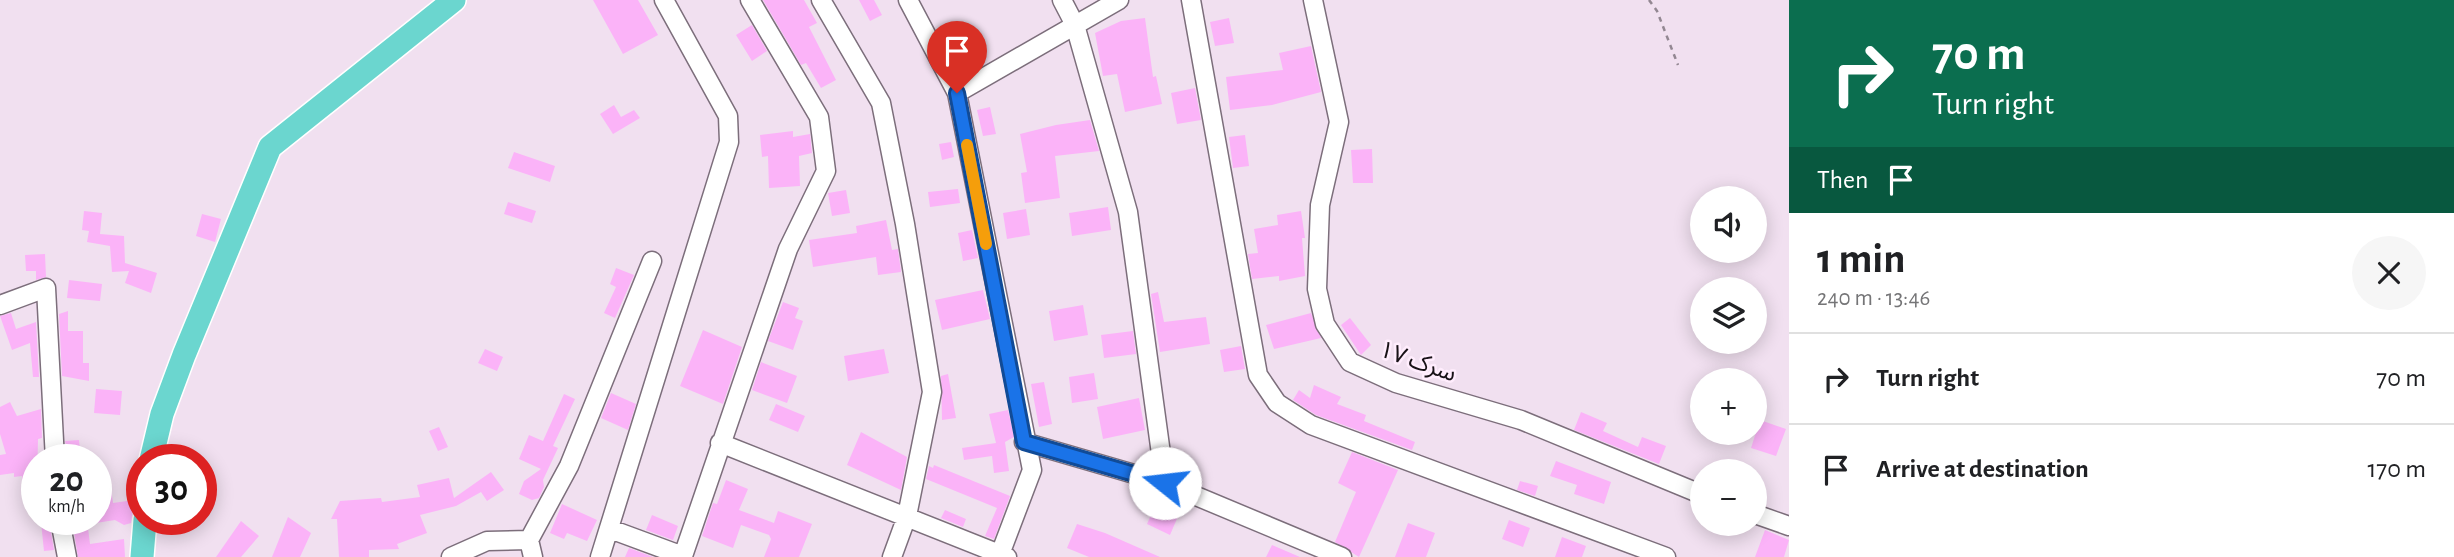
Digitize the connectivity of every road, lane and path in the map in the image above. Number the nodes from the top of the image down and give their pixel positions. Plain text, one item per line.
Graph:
1 (454, 0) edge
2 (664, 0) edge
3 (750, 0) edge
4 (821, 0) edge
5 (908, 0) edge
6 (1062, 0) edge
7 (1119, 0) edge
8 (1191, 0) edge
9 (1313, 0) edge
10 (1649, 0) edge
11 (1075, 25) junction
12 (1678, 65) dead end
13 (957, 93) junction
14 (652, 261) dead end
15 (0, 305) edge
16 (1024, 442) junction
17 (720, 443) junction
18 (54, 444) edge
19 (155, 444) edge
20 (1165, 483) junction
21 (1690, 490) edge
22 (907, 516) junction
23 (1767, 518) edge
24 (1789, 526) edge
25 (610, 529) junction
26 (62, 535) edge
27 (144, 535) edge
28 (531, 549) edge
29 (1002, 556) edge
30 (66, 557) edge
31 (142, 557) edge
32 (451, 557) edge
33 (600, 557) edge
34 (891, 557) edge
35 (1342, 557) edge
36 (1666, 557) edge

1 - 19 main road
2 - 25 street
3 - 17 street
4 - 22 street
5 - 13 street
6 - 11 street
7 - 11 street
8 - 36 street
9 - 21 street, سرک ۱۷
10 - 12 path
11 - 13 street
11 - 20 street
13 - 16 street
14 - 28 street
15 - 18 street
16 - 20 street
16 - 29 street
17 - 22 street
17 - 25 street
20 - 35 street
22 - 29 street
22 - 34 street
23 - 24 street
25 - 33 street
26 - 30 street
27 - 31 main road
28 - 32 street

